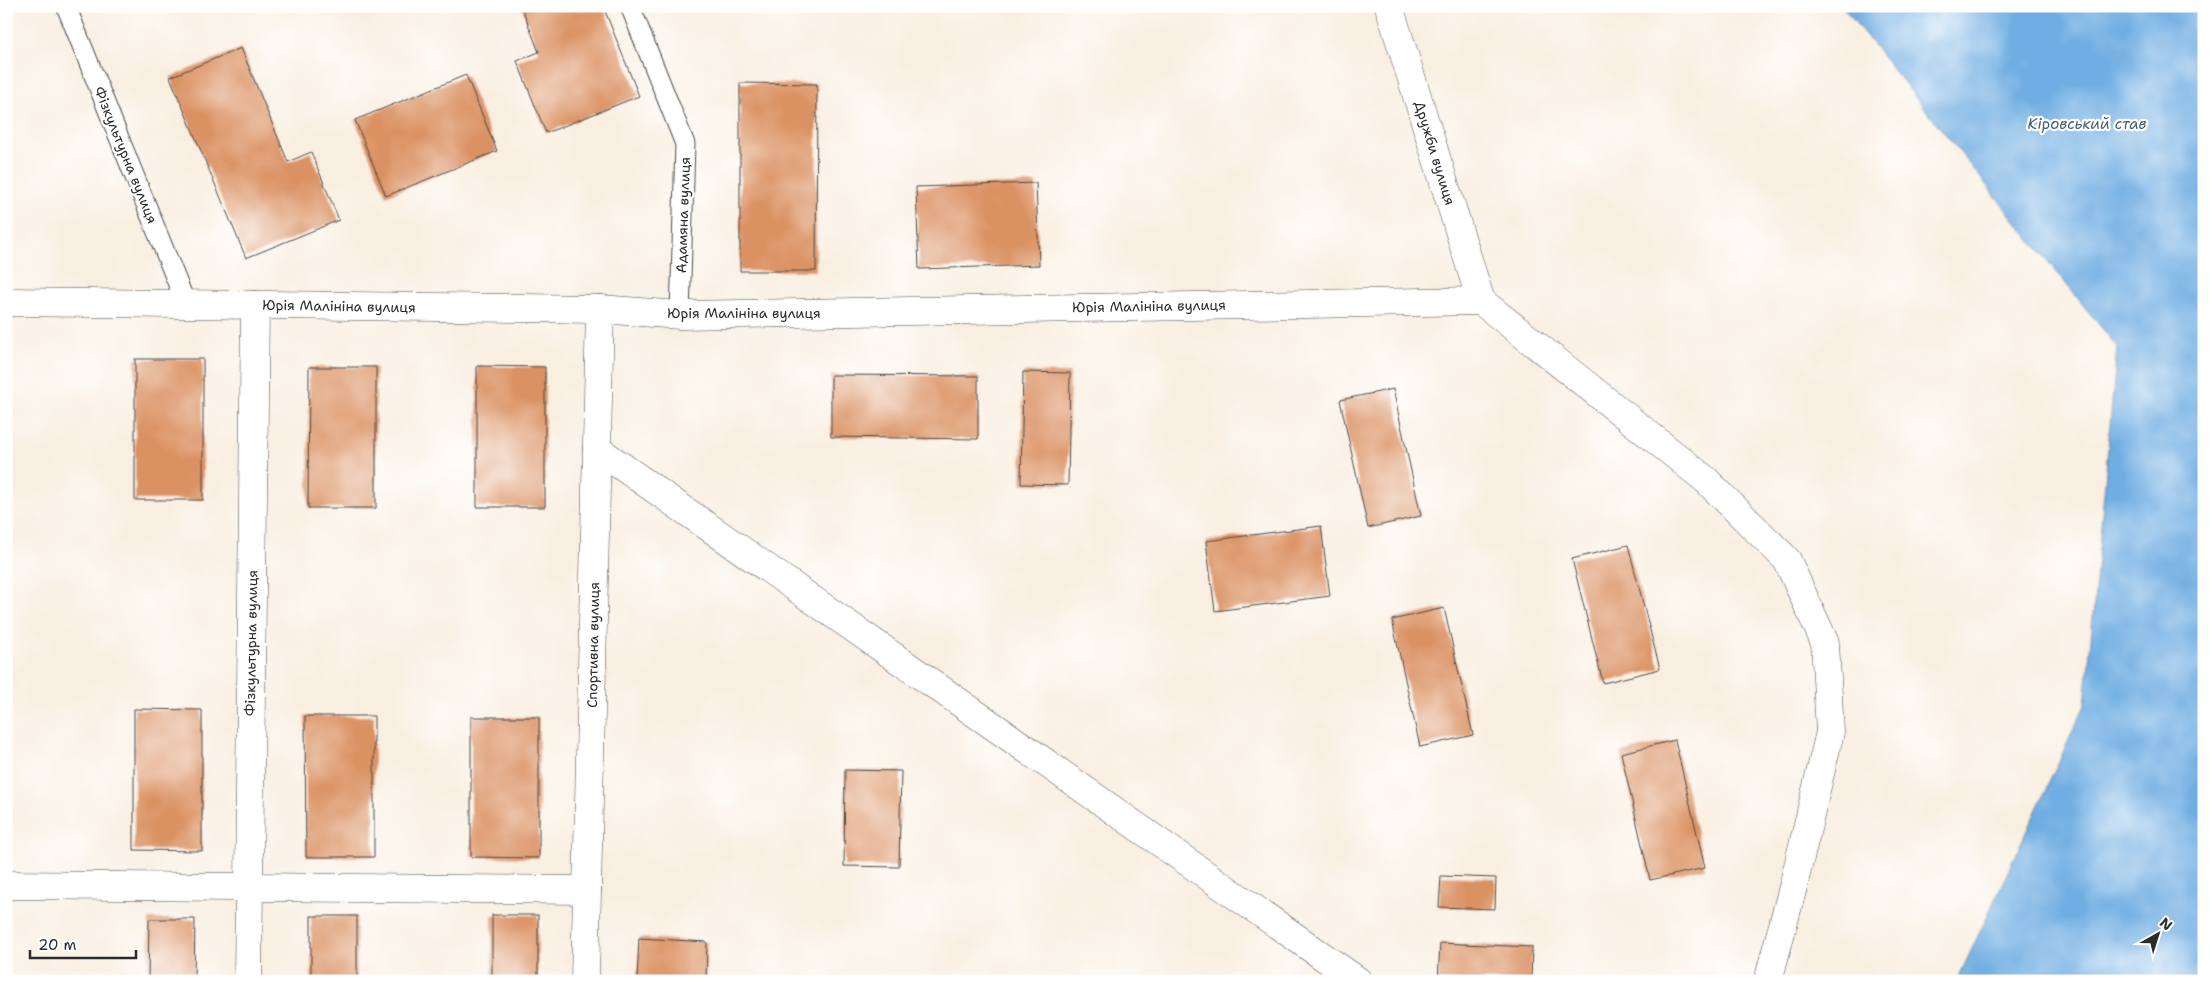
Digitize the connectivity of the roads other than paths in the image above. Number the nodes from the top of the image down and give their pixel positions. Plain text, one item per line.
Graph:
1 (66, 6) edge
2 (630, 6) edge
3 (1389, 6) edge
4 (1481, 301) junction
5 (6, 302) edge
6 (186, 304) junction
7 (255, 305) junction
8 (600, 309) junction
9 (680, 315) junction
10 (597, 450) junction
11 (6, 885) edge
12 (249, 887) junction
13 (587, 890) junction
14 (248, 981) edge
15 (585, 981) edge
16 (1358, 981) edge
17 (1768, 981) edge

1 - 6 lane, Фiзкультурна вулиця
2 - 9 lane, Адамяна вулиця
3 - 4 street, Дружби вулиця
4 - 9 street, Юрія Малініна вулиця
4 - 17 street
5 - 6 street, Юрія Малініна вулиця
6 - 7 street, Юрія Малініна вулиця
7 - 8 street, Юрія Малініна вулиця
7 - 12 street, Фiзкультурна вулиця
8 - 9 street, Юрія Малініна вулиця
8 - 10 street, Спортивна вулиця
10 - 13 street, Спортивна вулиця
10 - 16 street
11 - 12 street
12 - 13 street
12 - 14 street, Фiзкультурна вулиця
13 - 15 street, Спортивна вулиця

